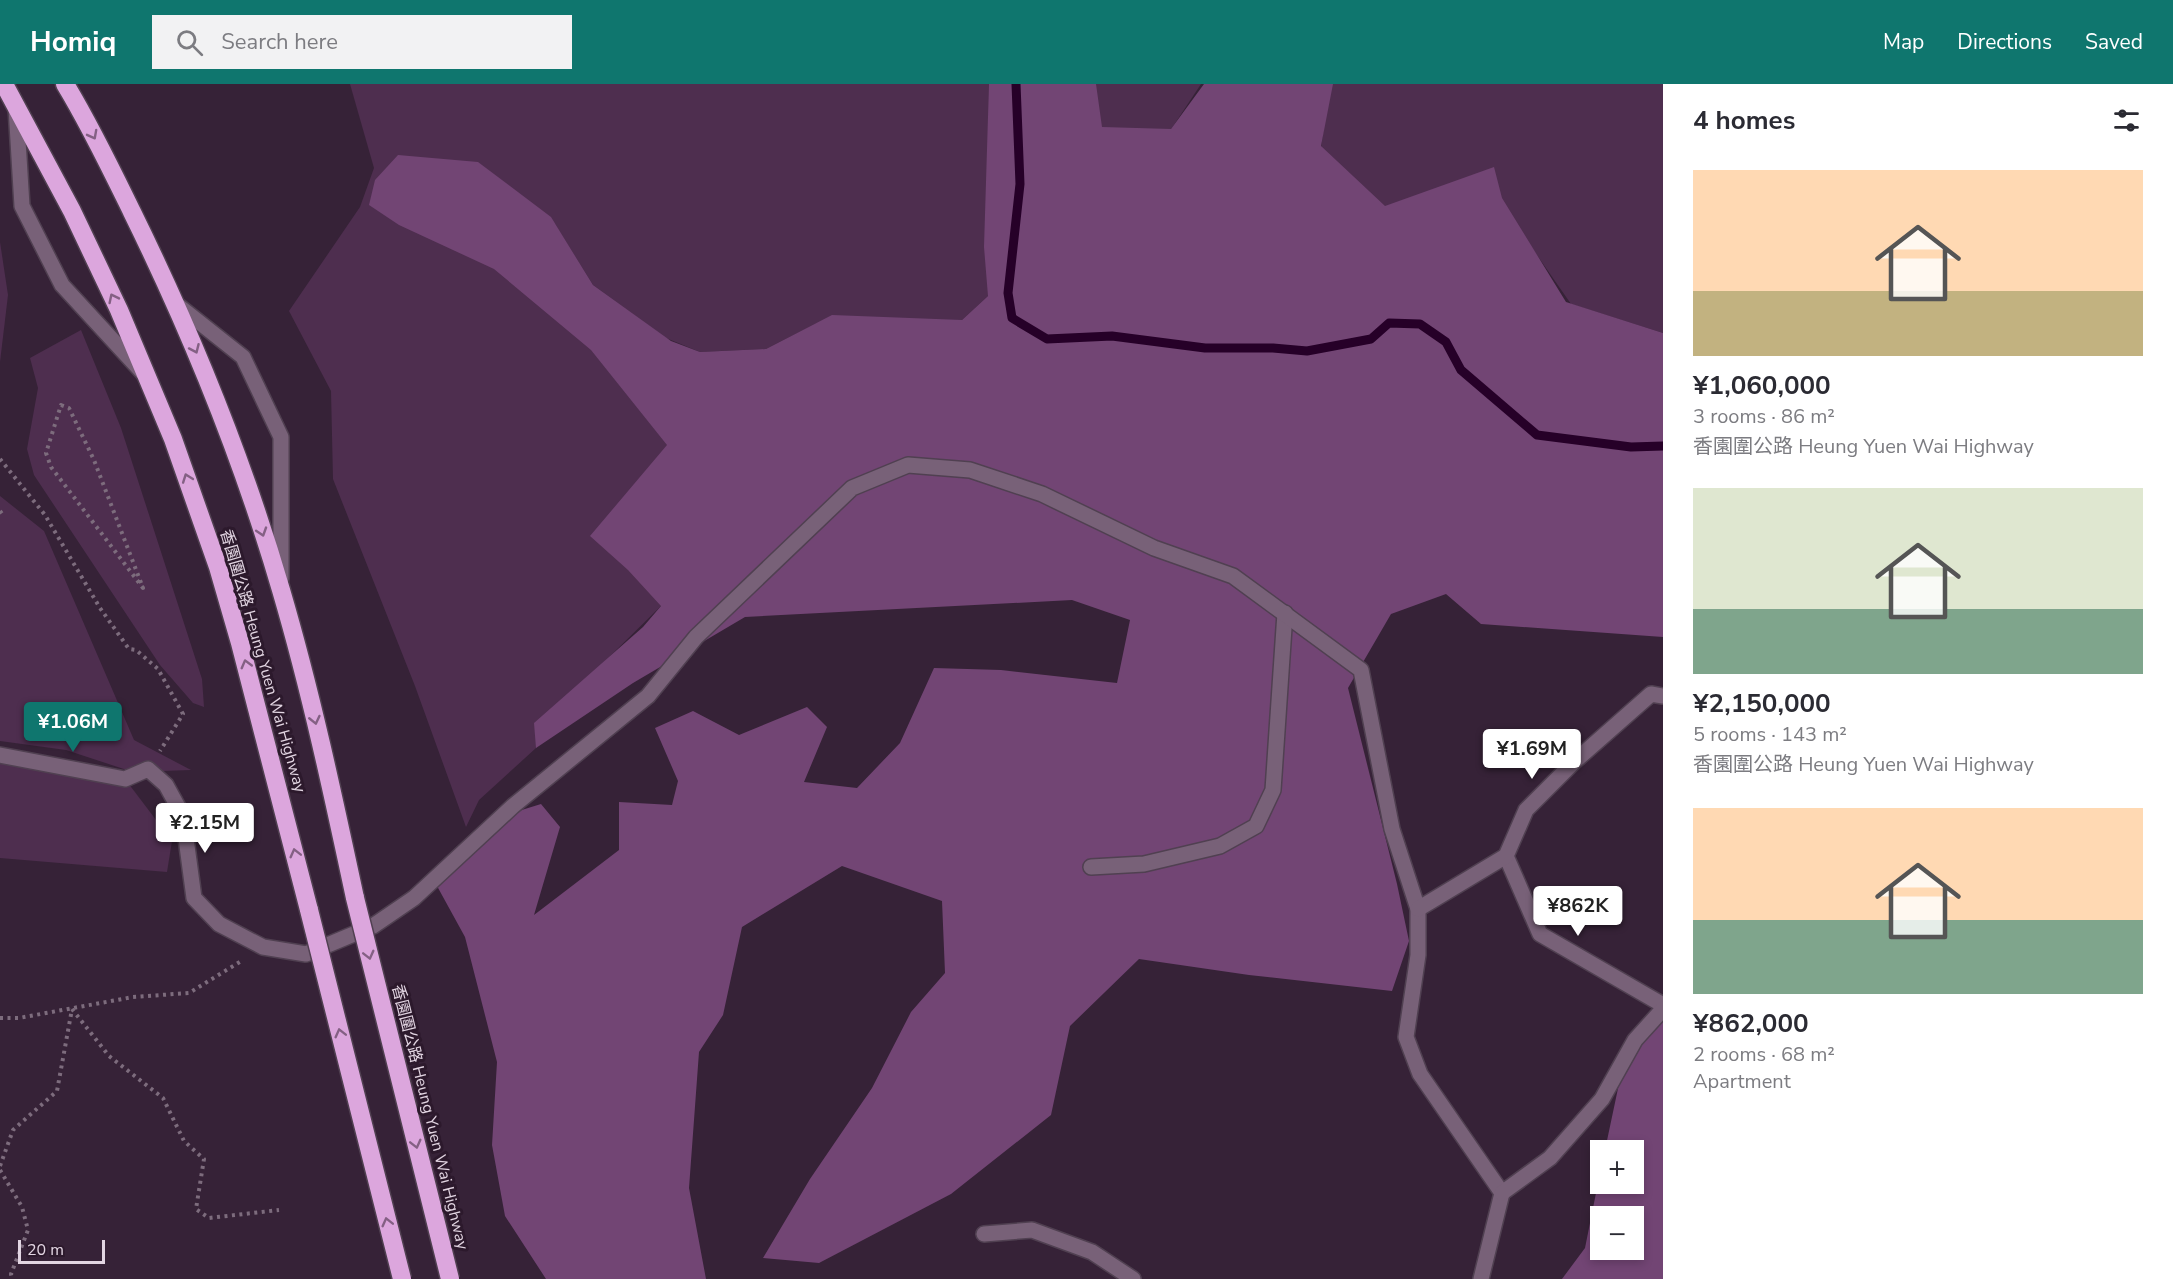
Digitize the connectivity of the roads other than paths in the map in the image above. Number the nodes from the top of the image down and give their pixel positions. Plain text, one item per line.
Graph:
1 (66, 84) edge
2 (8, 91) edge
3 (175, 303) junction
4 (150, 381) junction
5 (281, 590) junction
6 (1285, 613) junction
7 (1663, 696) edge
8 (0, 755) edge
9 (1506, 856) junction
10 (1091, 867) dead end
11 (1418, 909) junction
12 (1663, 1007) edge
13 (1502, 1193) junction
14 (984, 1234) dead end
15 (402, 1279) edge
16 (450, 1279) edge
17 (1133, 1279) edge
18 (1481, 1279) edge

1 -> 3 highway, 香園圍公路 Heung Yuen Wai Highway
4 -> 2 highway, 香園圍公路 Heung Yuen Wai Highway
2 - 4 street
3 -> 5 highway, 香園圍公路 Heung Yuen Wai Highway
3 - 5 street
15 -> 4 highway, 香園圍公路 Heung Yuen Wai Highway, bridge
5 -> 16 highway, 香園圍公路 Heung Yuen Wai Highway, bridge
6 - 8 street
6 - 10 street
6 - 11 street
7 - 9 street
9 - 11 street
9 - 12 street
11 - 13 street
12 - 13 street
13 - 18 street
14 - 17 street

